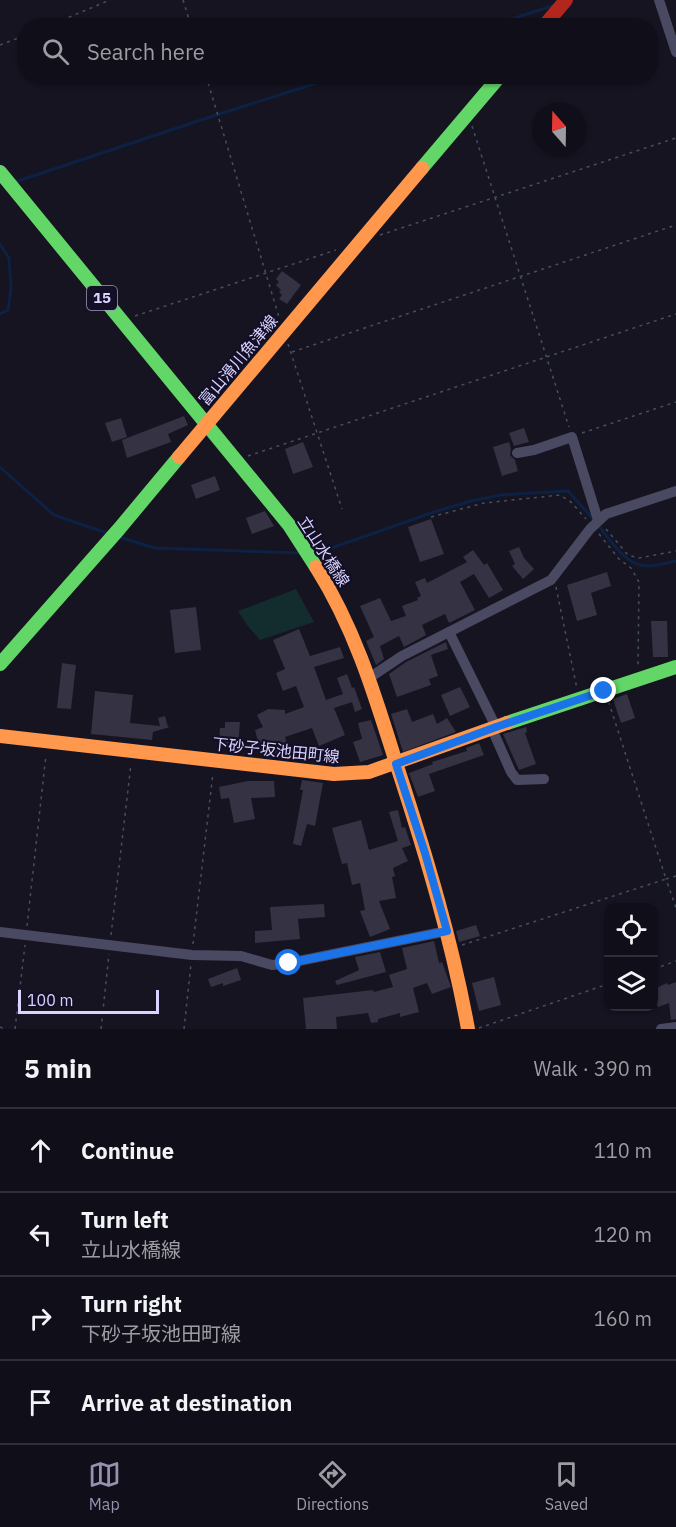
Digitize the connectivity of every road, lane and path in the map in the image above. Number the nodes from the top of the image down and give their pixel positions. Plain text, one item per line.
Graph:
1 (110, 0) edge
2 (183, 0) edge
3 (566, 0) edge
4 (659, 0) edge
5 (67, 18) edge
6 (189, 18) edge
7 (551, 18) edge
8 (18, 38) edge
9 (0, 45) edge
10 (676, 52) edge
11 (208, 84) edge
12 (494, 84) edge
13 (468, 114) junction
14 (676, 138) edge
15 (0, 172) edge
16 (495, 197) junction
17 (676, 225) edge
18 (381, 235) dead end
19 (338, 249) dead end
20 (265, 273) junction
21 (520, 276) junction
22 (676, 314) edge
23 (120, 321) junction
24 (284, 330) junction
25 (291, 352) junction
26 (547, 357) junction
27 (676, 402) edge
28 (206, 423) junction
29 (317, 432) junction
30 (572, 436) junction
31 (517, 453) dead end
32 (235, 460) junction
33 (676, 491) edge
34 (342, 509) dead end
35 (598, 520) junction
36 (676, 551) edge
37 (551, 579) junction
38 (449, 632) junction
39 (0, 664) edge
40 (676, 667) edge
41 (369, 678) junction
42 (604, 691) junction
43 (579, 699) junction
44 (494, 728) junction
45 (0, 736) edge
46 (48, 742) junction
47 (132, 751) junction
48 (214, 760) junction
49 (396, 764) junction
50 (544, 779) dead end
51 (676, 876) edge
52 (666, 879) junction
53 (676, 908) edge
54 (447, 931) junction
55 (0, 932) edge
56 (26, 935) junction
57 (110, 945) junction
58 (452, 948) junction
59 (192, 955) junction
60 (676, 961) edge
61 (658, 968) edge
62 (604, 986) edge
63 (0, 1027) edge
64 (676, 1028) edge
65 (4, 1029) edge
66 (15, 1029) edge
67 (101, 1029) edge
68 (184, 1029) edge
69 (468, 1029) edge
70 (476, 1029) edge
71 (661, 1029) edge

1 - 5 path
2 - 6 path
3 - 7 main road
4 - 10 street
8 - 9 path
11 - 20 path
12 - 13 main road, 富山滑川魚津線
13 - 16 path
13 - 24 main road, 富山滑川魚津線
14 - 16 path
15 - 23 main road, 立山水橋線 / 15
16 - 18 path
16 - 21 path
17 - 21 path
19 - 20 path
20 - 23 path
20 - 24 path
21 - 25 path
21 - 26 path
22 - 26 path
23 - 28 main road, 立山水橋線 / 15
24 - 25 path
24 - 28 main road, 富山滑川魚津線
25 - 29 path
26 - 29 path
26 - 30 path
27 - 30 path
28 - 32 main road, 立山水橋線 / 15
28 - 39 main road, 富山滑川魚津線
29 - 32 path
29 - 34 path
30 - 31 street
30 - 35 street
32 - 41 main road, 立山水橋線 / 15
33 - 35 street
35 - 36 path
35 - 37 street
37 - 38 street
37 - 43 path
38 - 41 street
38 - 44 street
40 - 42 main road, 下砂子坂池田町線
41 - 49 main road, 立山水橋線 / 15
42 - 43 main road, 下砂子坂池田町線
42 - 52 path
43 - 44 main road, 下砂子坂池田町線
44 - 49 main road, 下砂子坂池田町線
44 - 50 street
45 - 46 main road, 下砂子坂池田町線
46 - 47 main road, 下砂子坂池田町線
46 - 56 path
47 - 48 main road, 下砂子坂池田町線
47 - 57 path
48 - 49 main road, 下砂子坂池田町線
48 - 59 path
49 - 54 main road, 立山水橋線 / 15
51 - 52 path
52 - 53 path
52 - 58 path
54 - 58 main road, 立山水橋線 / 15
54 - 59 street
55 - 56 street
56 - 57 street
56 - 66 path
57 - 59 street
57 - 67 path
58 - 69 main road, 立山水橋線 / 15
59 - 68 path
60 - 61 path
62 - 70 path
63 - 65 path
64 - 71 street

